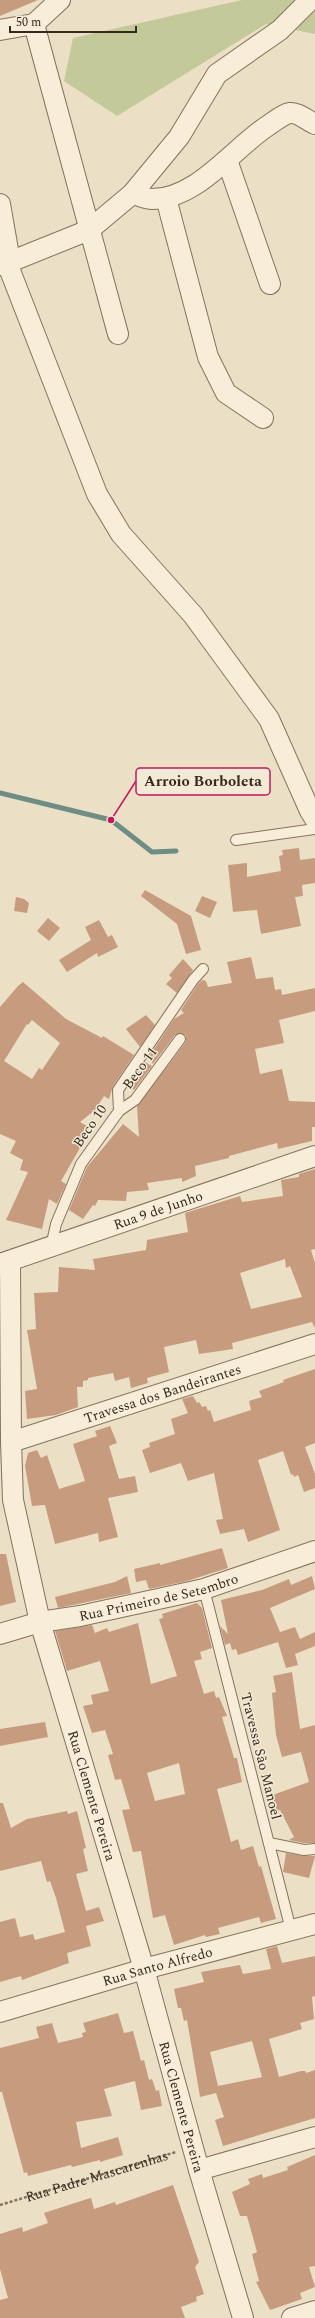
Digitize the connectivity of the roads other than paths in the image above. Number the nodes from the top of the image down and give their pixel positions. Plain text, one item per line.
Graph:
1 (60, 0) edge
2 (310, 0) edge
3 (34, 24) junction
4 (0, 30) edge
5 (315, 124) edge
6 (227, 160) junction
7 (132, 194) junction
8 (166, 198) junction
9 (0, 204) edge
10 (89, 230) junction
11 (4, 264) edge
12 (270, 284) dead end
13 (118, 334) dead end
14 (263, 418) dead end
15 (315, 819) edge
16 (315, 829) edge
17 (236, 840) dead end
18 (203, 969) dead end
19 (180, 1039) dead end
20 (120, 1111) junction
21 (315, 1156) edge
22 (51, 1247) junction
23 (5, 1262) edge
24 (315, 1344) edge
25 (10, 1442) junction
26 (315, 1551) edge
27 (204, 1589) junction
28 (40, 1622) junction
29 (0, 1634) edge
30 (269, 1843) junction
31 (315, 1849) edge
32 (315, 1924) edge
33 (291, 1930) junction
34 (144, 1969) junction
35 (0, 2012) edge
36 (315, 2137) edge
37 (199, 2170) junction
38 (315, 2311) edge
39 (243, 2318) edge
40 (292, 2318) edge

1 - 3 street
2 - 7 street
3 - 4 street
3 - 10 street
5 - 6 street
6 - 8 street
6 - 12 street
7 - 8 street
7 - 10 street
8 - 14 street
9 - 11 street
10 - 11 street
10 - 13 street
11 - 15 street
16 - 17 lane
18 - 20 lane, Beco 10
19 - 20 lane, Beco 11
20 - 22 lane, Beco 10
21 - 22 street, Rua 9 de Junho
22 - 23 street, Rua 9 de Junho
23 - 25 street, Rua Clemente Pereira
24 - 25 street, Travessa dos Bandeirantes
25 - 28 street, Rua Clemente Pereira
26 - 27 street, Rua Primeiro de Setembro
27 - 28 street, Rua Primeiro de Setembro
27 - 30 lane, Travessa São Manoel
28 - 29 street, Rua Primeiro de Setembro
28 - 34 street, Rua Clemente Pereira
30 - 31 lane
30 - 33 lane, Travessa São Manoel
32 - 33 street, Rua Santo Alfredo
33 - 34 street, Rua Santo Alfredo
34 - 35 street, Rua Santo Alfredo
34 - 37 street, Rua Clemente Pereira
36 - 37 street
37 - 39 street, Rua Clemente Pereira
38 - 40 street

